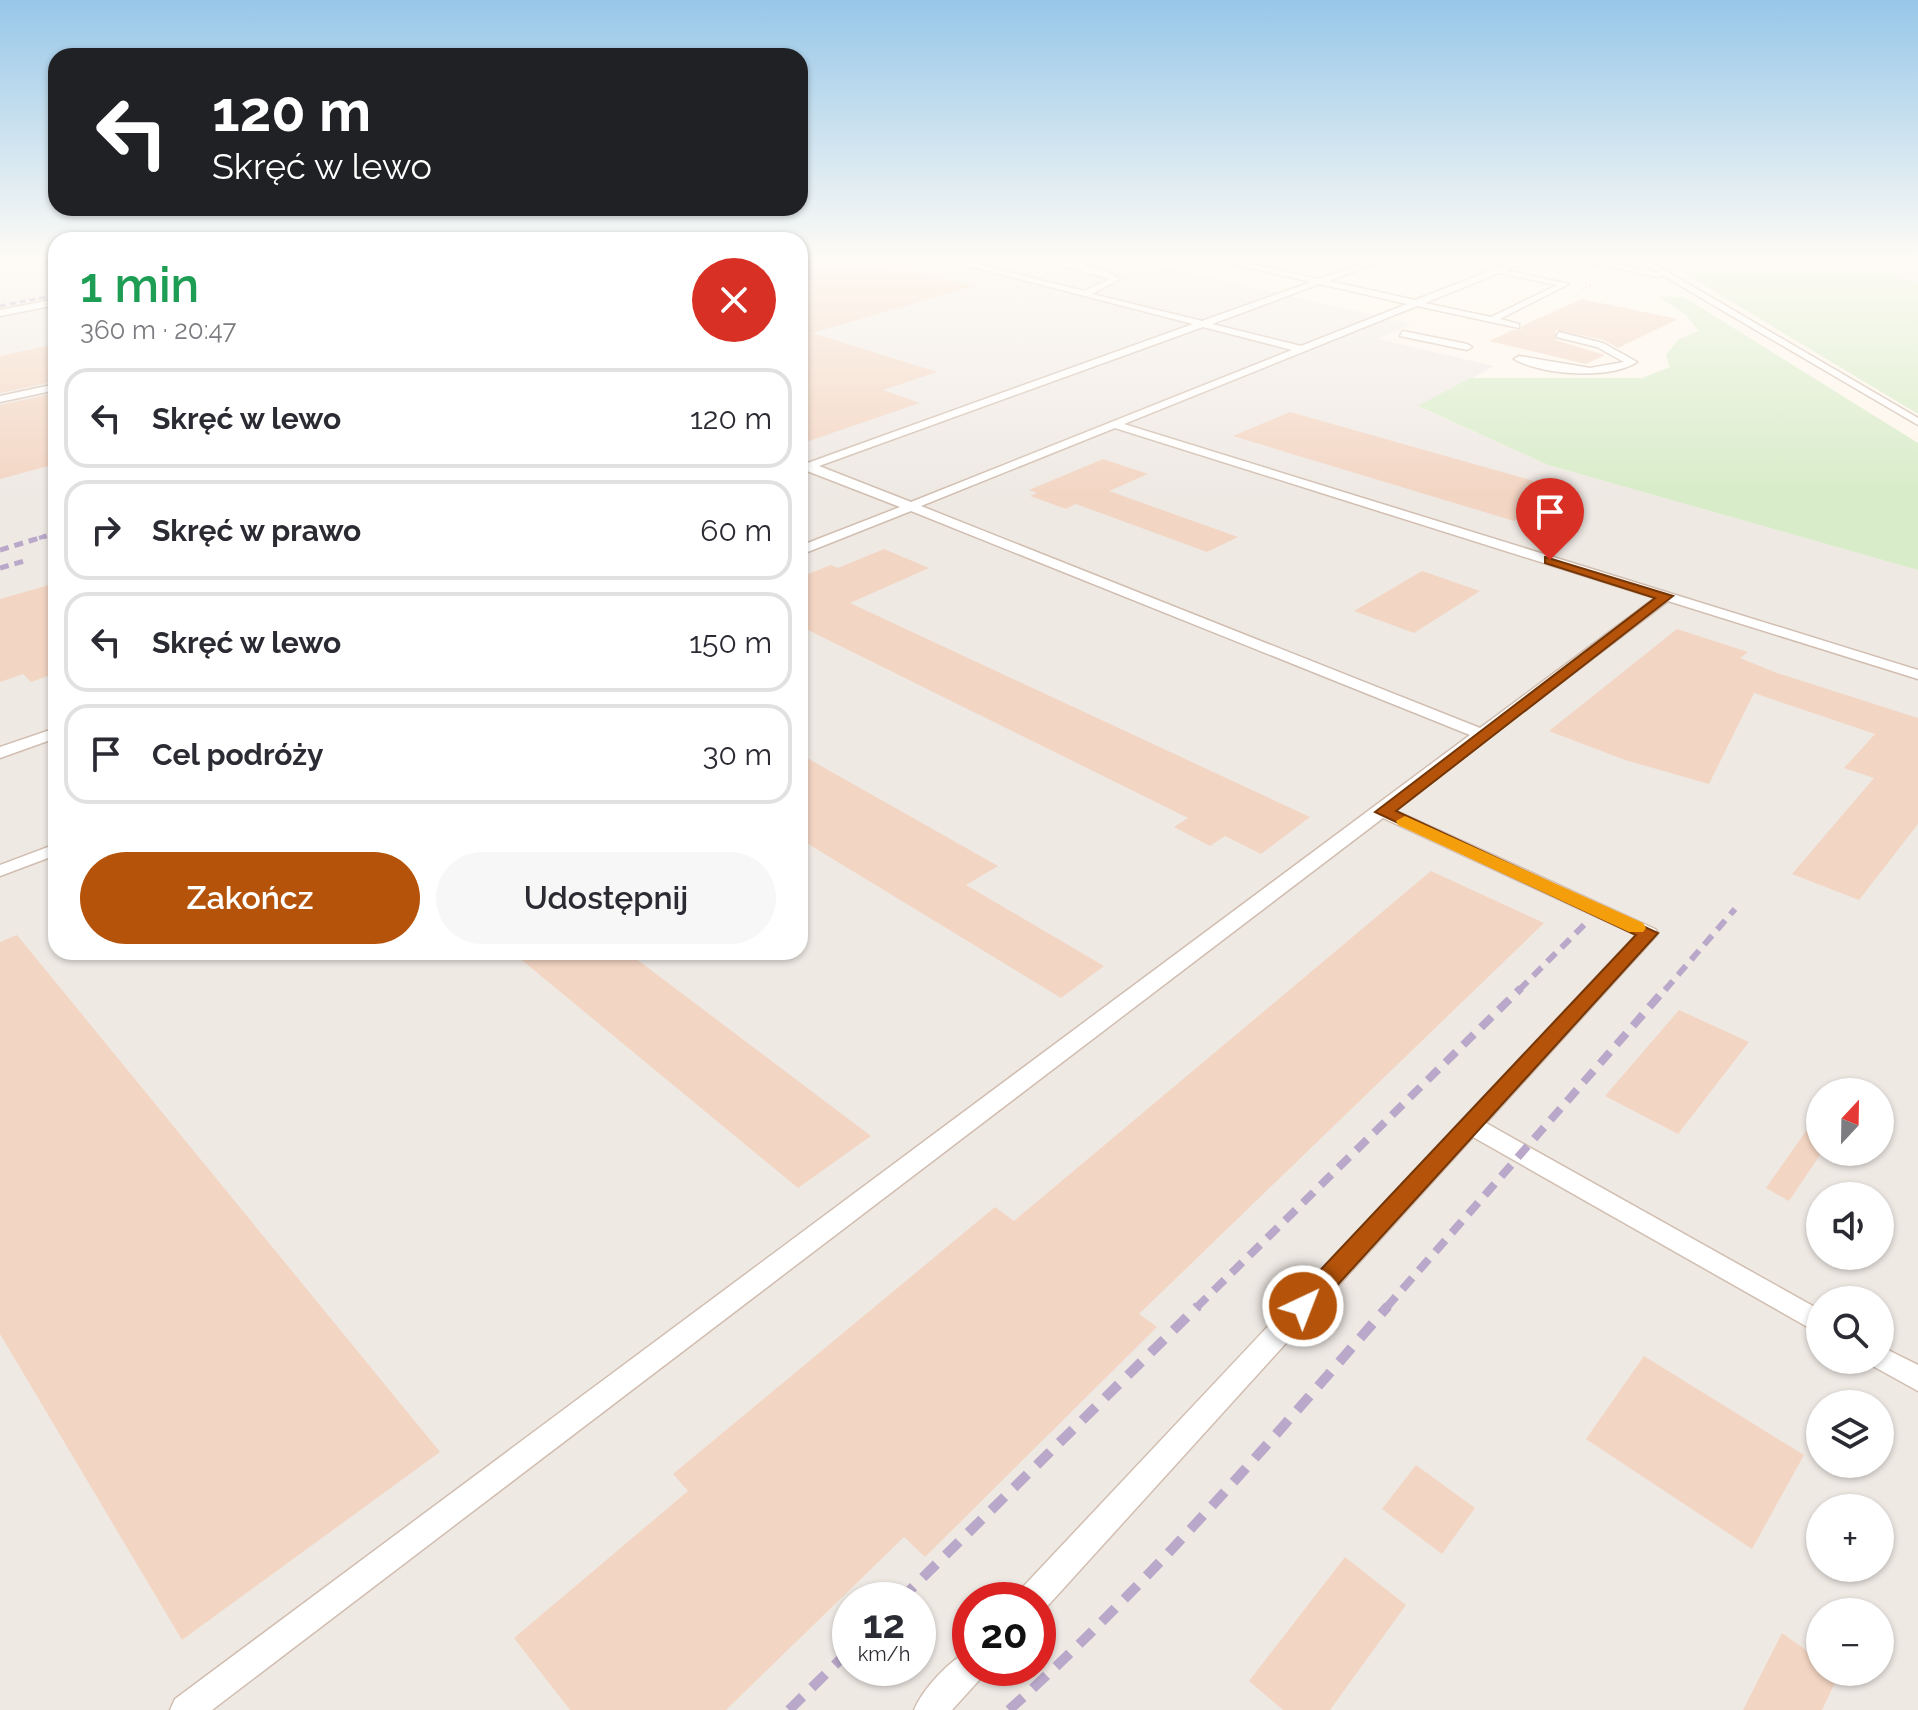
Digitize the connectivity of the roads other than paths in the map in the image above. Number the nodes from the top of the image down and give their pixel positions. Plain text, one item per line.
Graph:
1 (1179, 335) edge
2 (1245, 335) edge
3 (1342, 335) edge
4 (1407, 335) edge
5 (1559, 335) dead end
6 (1771, 335) edge
7 (1467, 347) dead end
8 (1304, 350) junction
9 (1519, 359) dead end
10 (48, 389) edge
11 (0, 399) edge
12 (1918, 422) edge
13 (1115, 425) junction
14 (808, 467) edge
15 (808, 469) edge
16 (913, 506) junction
17 (808, 548) edge
18 (1666, 596) junction
19 (1918, 675) edge
20 (1484, 735) junction
21 (48, 736) edge
22 (0, 753) edge
23 (1384, 812) junction
24 (48, 852) edge
25 (0, 871) edge
26 (1470, 1125) junction
27 (1806, 1315) edge
28 (1894, 1365) edge
29 (1918, 1379) edge
30 (1049, 1582) edge
31 (952, 1686) edge
32 (186, 1710) edge
33 (930, 1710) edge

1 - 14 lane
2 - 8 lane
3 - 8 lane
4 - 7 lane
5 - 9 lane
6 - 12 lane
8 - 13 lane
10 - 11 lane
13 - 16 lane
13 - 18 lane
15 - 16 lane
16 - 17 lane
16 - 20 lane
18 - 19 lane
18 - 20 lane
20 - 23 lane
21 - 22 lane
23 - 26 lane
23 - 32 lane
24 - 25 lane
26 - 27 lane
26 - 30 lane
28 - 29 lane
31 - 33 lane

